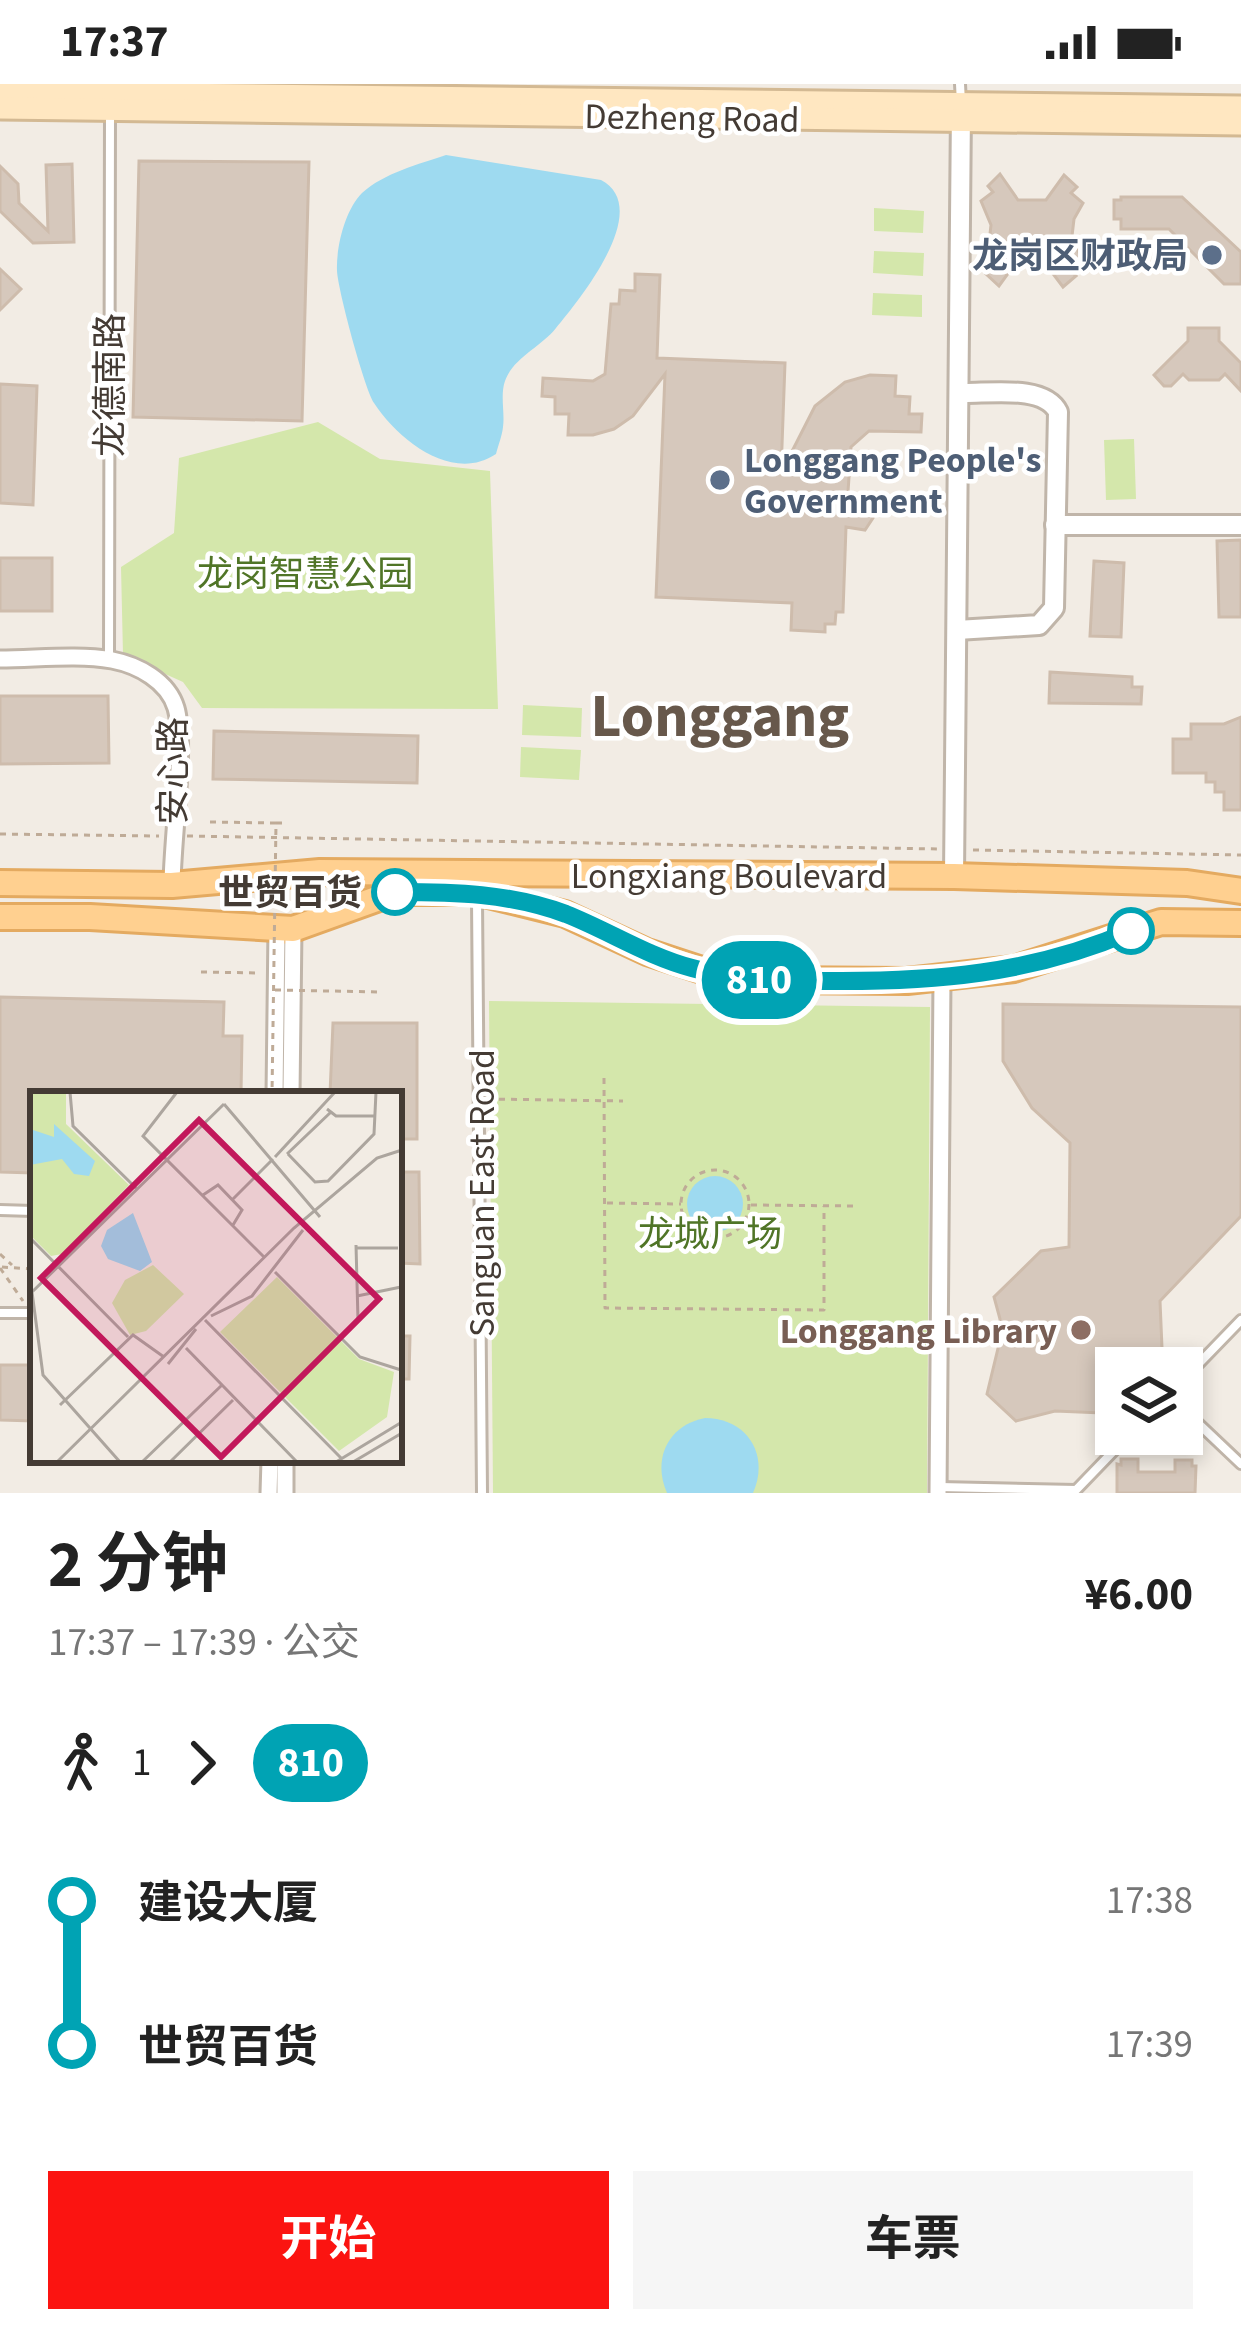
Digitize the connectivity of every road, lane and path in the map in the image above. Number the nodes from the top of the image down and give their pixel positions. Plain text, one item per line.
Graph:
1 (0, 92) edge
2 (1141, 95) edge
3 (110, 96) edge
4 (726, 98) edge
5 (962, 103) edge
6 (1241, 107) edge
7 (0, 108) edge
8 (1241, 124) edge
9 (960, 393) junction
10 (1055, 525) junction
11 (1241, 525) edge
12 (957, 630) junction
13 (0, 659) edge
14 (109, 660) junction
15 (210, 822) dead end
16 (276, 823) junction
17 (285, 823) dead end
18 (0, 834) edge
19 (172, 836) junction
20 (955, 849) junction
21 (1241, 855) edge
22 (954, 876) junction
23 (1241, 878) edge
24 (0, 883) edge
25 (1186, 883) junction
26 (172, 885) junction
27 (1241, 891) edge
28 (476, 892) junction
29 (0, 916) edge
30 (1241, 922) edge
31 (285, 929) junction
32 (201, 972) dead end
33 (274, 974) junction
34 (942, 980) junction
35 (273, 990) junction
36 (382, 992) dead end
37 (604, 1078) dead end
38 (274, 1091) edge
39 (274, 1091) edge
40 (291, 1091) edge
41 (480, 1099) junction
42 (604, 1101) junction
43 (623, 1101) dead end
44 (605, 1203) junction
45 (681, 1204) junction
46 (750, 1205) junction
47 (824, 1206) junction
48 (856, 1206) dead end
49 (0, 1255) edge
50 (0, 1268) edge
51 (16, 1268) junction
52 (30, 1269) edge
53 (30, 1309) edge
54 (30, 1310) edge
55 (0, 1313) edge
56 (1241, 1320) edge
57 (1203, 1359) edge
58 (1203, 1428) edge
59 (1110, 1455) edge
60 (270, 1463) edge
61 (1241, 1464) edge
62 (938, 1490) edge
63 (269, 1493) edge
64 (482, 1493) edge

1 - 3 main road, Dezheng Road
2 - 5 main road, Dezheng Road
2 - 6 main road, Dezheng Road
3 - 4 main road, Dezheng Road
3 - 7 main road, Dezheng Road
3 - 14 lane, 龙德南路
4 - 5 main road, Dezheng Road
5 - 8 main road, Dezheng Road
5 - 9 street
9 - 10 street
9 - 12 street
10 - 11 street
10 - 12 street
12 - 20 street
13 - 14 street, 安心路
14 - 19 street, 安心路
15 - 16 path, bridge
16 - 17 path, bridge
16 - 33 path, bridge
18 - 19 path
19 - 20 path
19 - 26 street, 安心路
20 - 21 path
20 - 22 street
22 - 25 main road, Longxiang Boulevard
22 - 26 main road, Longxiang Boulevard
23 - 25 main road
24 - 26 main road, Longxiang Boulevard
25 - 27 main road, Longxiang Boulevard
28 - 31 main road, Longxiang Boulevard
28 - 34 main road, Longxiang Boulevard
28 - 41 lane, Sanguan East Road
29 - 31 main road, Longxiang Boulevard
30 - 34 main road, Longxiang Boulevard
31 - 38 street
31 - 40 street
32 - 33 path
33 - 35 path, bridge
34 - 62 street
35 - 36 path, bridge
35 - 39 path, bridge
37 - 42 path
41 - 42 path
41 - 64 lane, Sanguan East Road
42 - 43 path
42 - 44 path
44 - 45 path
44 - 47 path
45 - 46 path
45 - 46 path
46 - 47 path
47 - 48 path
49 - 51 path
50 - 51 path
50 - 53 path
51 - 52 path
54 - 55 lane
56 - 57 lane
58 - 61 lane
59 - 62 lane
60 - 63 street

